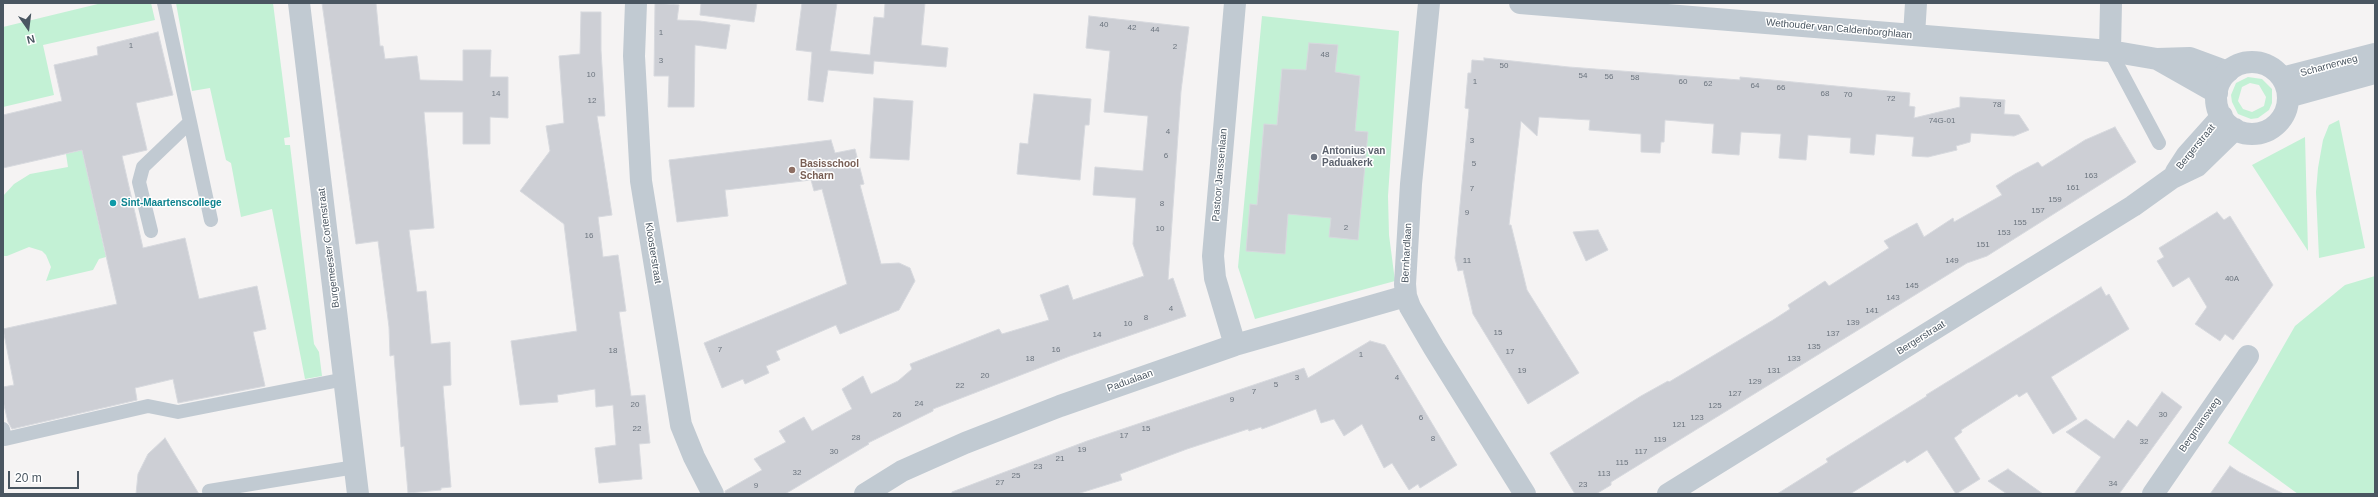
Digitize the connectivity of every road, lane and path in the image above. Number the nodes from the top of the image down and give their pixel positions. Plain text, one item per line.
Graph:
1 (164, 3) edge
2 (299, 3) edge
3 (636, 3) edge
4 (1235, 3) edge
5 (1429, 3) edge
6 (1520, 3) edge
7 (1916, 3) edge
8 (2111, 3) edge
9 (1914, 36) junction
10 (2110, 51) junction
11 (2375, 54) edge
12 (2157, 59) junction
13 (2228, 72) junction
14 (2375, 73) edge
15 (2285, 87) junction
16 (2217, 93) junction
17 (190, 122) junction
18 (2228, 122) junction
19 (2159, 143) dead end
20 (211, 220) dead end
21 (151, 231) dead end
22 (1406, 296) junction
23 (1235, 345) junction
24 (2248, 356) dead end
25 (345, 379) junction
26 (3, 429) edge
27 (355, 467) junction
28 (210, 492) dead end
29 (358, 494) edge
30 (713, 494) edge
31 (865, 494) edge
32 (1525, 494) edge
33 (1668, 494) edge
34 (2153, 494) edge

1 - 17 lane
2 - 25 street, Burgemeester Cortenstraat
3 - 30 street, Kloosterstraat
4 - 23 street, Pastoor Janssenlaan
5 - 22 street, Bernhardlaan
6 - 9 street, Wethouder van Caldenborghlaan
7 - 9 street
8 - 10 street
9 - 10 street, Wethouder van Caldenborghlaan
10 - 12 street, Wethouder van Caldenborghlaan
10 - 19 lane
11 - 15 street, Scharnerweg
12 - 13 street, Wethouder van Caldenborghlaan
12 - 16 street, Wethouder van Caldenborghlaan
13 - 15 street
13 - 16 street
14 - 15 street, Scharnerweg
15 - 18 street
16 - 18 street
17 - 20 lane
17 - 21 lane
18 - 33 street, Bergerstraat
22 - 23 street, Padualaan
22 - 32 street, Bernhardlaan
23 - 31 street, Padualaan
24 - 34 street, Bergmansweg
25 - 26 lane
25 - 27 street, Burgemeester Cortenstraat
27 - 28 lane
27 - 29 street, Burgemeester Cortenstraat

